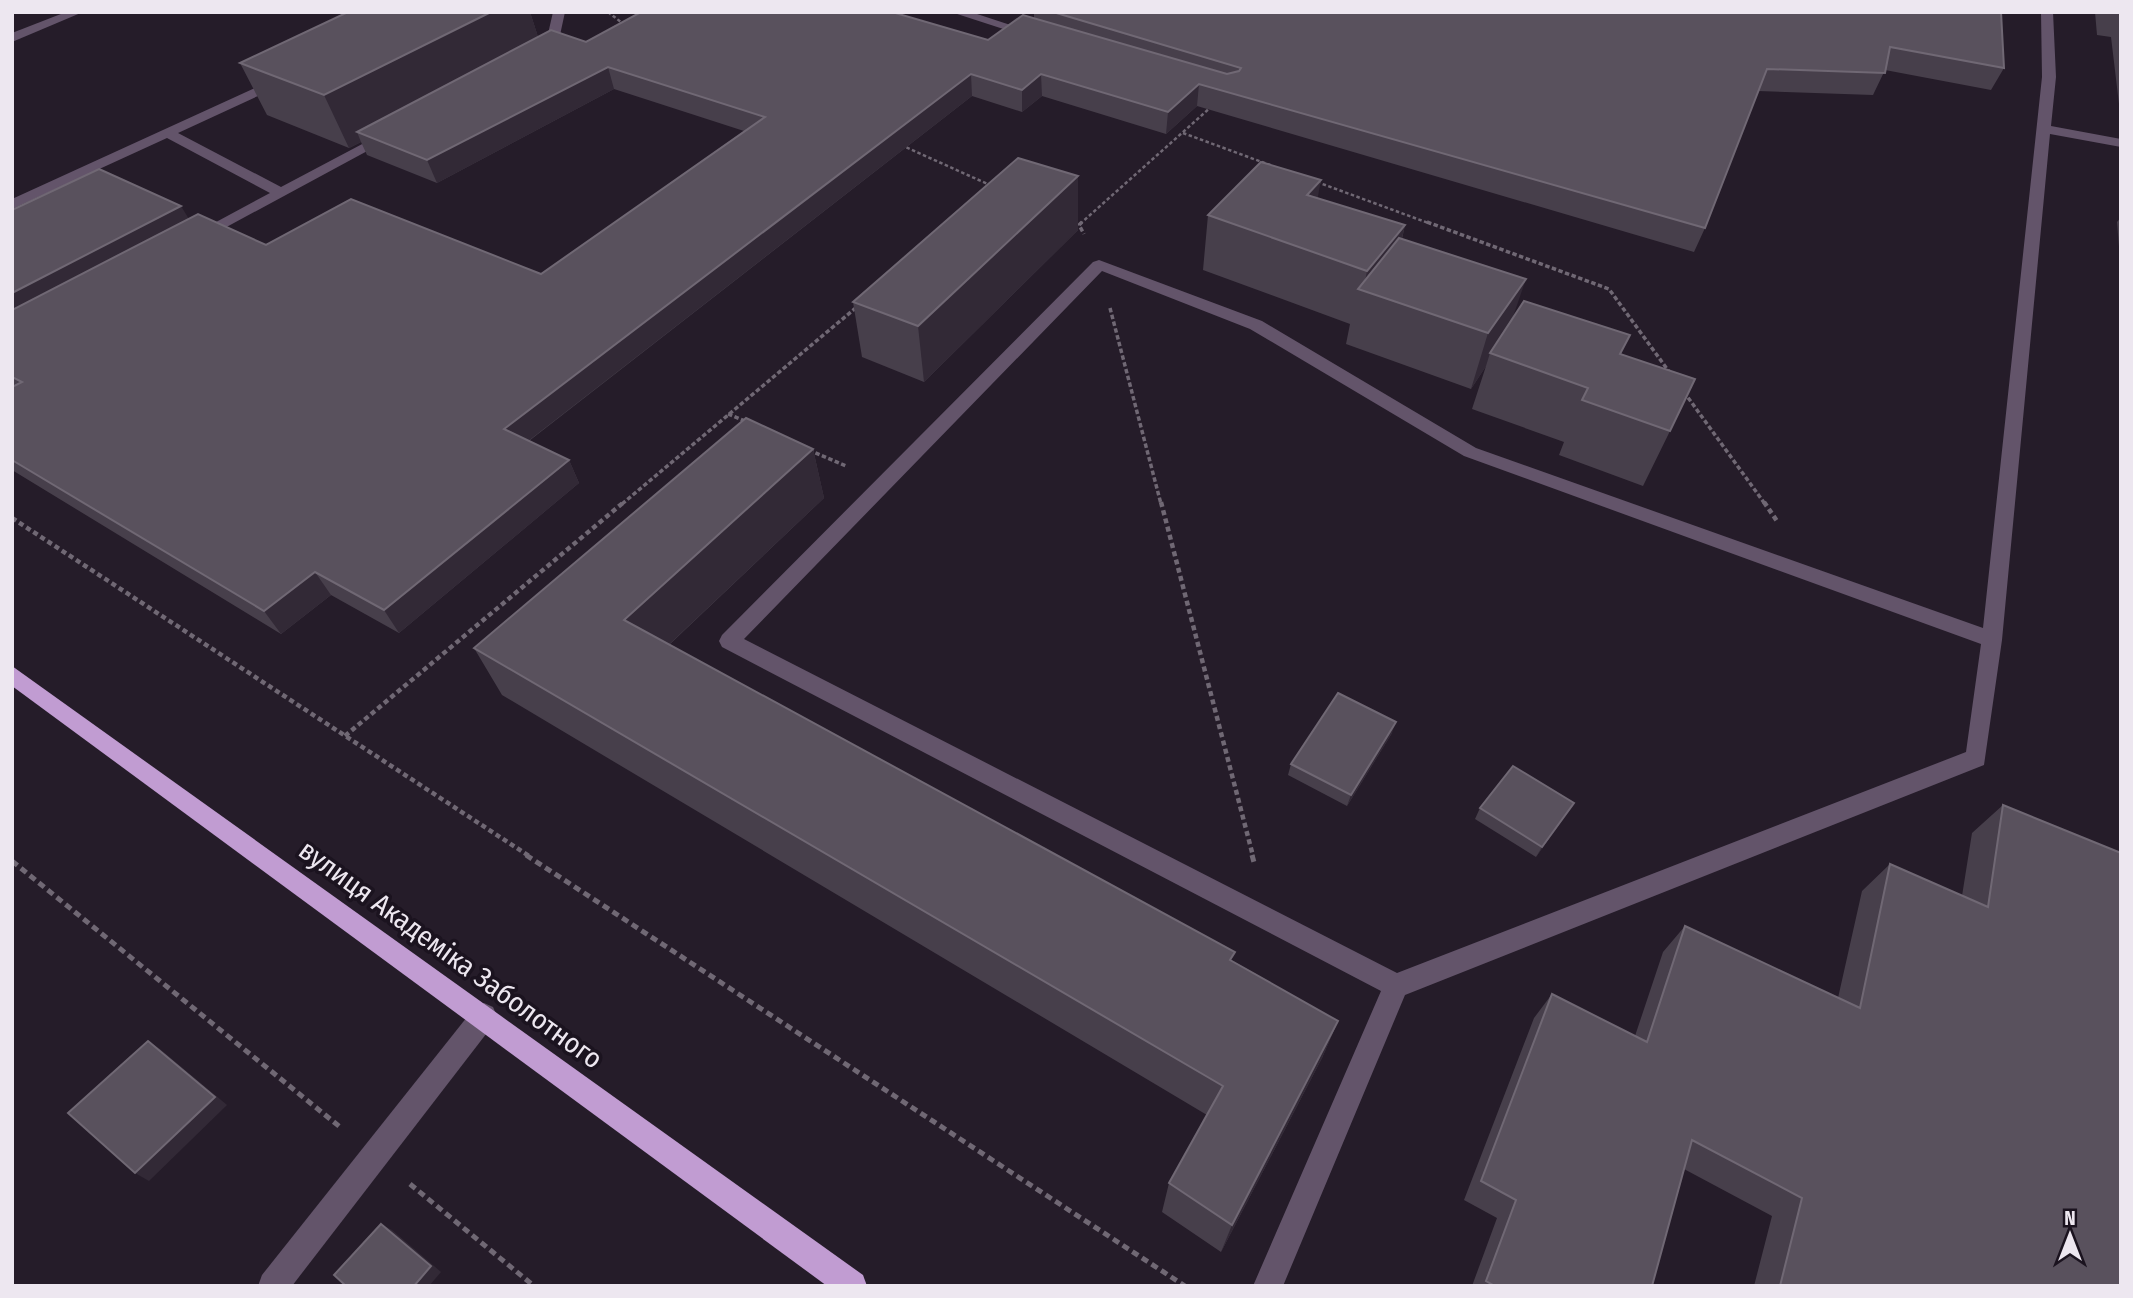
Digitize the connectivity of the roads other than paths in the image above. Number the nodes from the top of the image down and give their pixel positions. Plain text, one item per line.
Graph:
1 (77, 12) edge
2 (559, 12) edge
3 (957, 12) edge
4 (2047, 12) edge
5 (12, 38) edge
6 (1048, 38) edge
7 (527, 62) edge
8 (300, 71) edge
9 (407, 126) edge
10 (2042, 128) junction
11 (168, 132) junction
12 (2121, 142) edge
13 (281, 193) junction
14 (12, 205) edge
15 (183, 245) edge
16 (1992, 640) junction
17 (12, 674) edge
18 (1396, 986) junction
19 (484, 1016) junction
20 (273, 1286) edge
21 (852, 1286) edge
22 (1268, 1286) edge

1 - 5 lane
2 - 7 lane
3 - 6 lane
4 - 10 lane
8 - 11 lane
9 - 13 lane
10 - 12 lane
10 - 16 lane
11 - 13 lane
11 - 14 lane
13 - 15 lane
16 - 18 lane
16 - 18 lane
17 - 19 highway, вулиця Академіка Заболотного
18 - 22 lane
19 - 20 lane
19 - 21 highway, вулиця Академіка Заболотного

